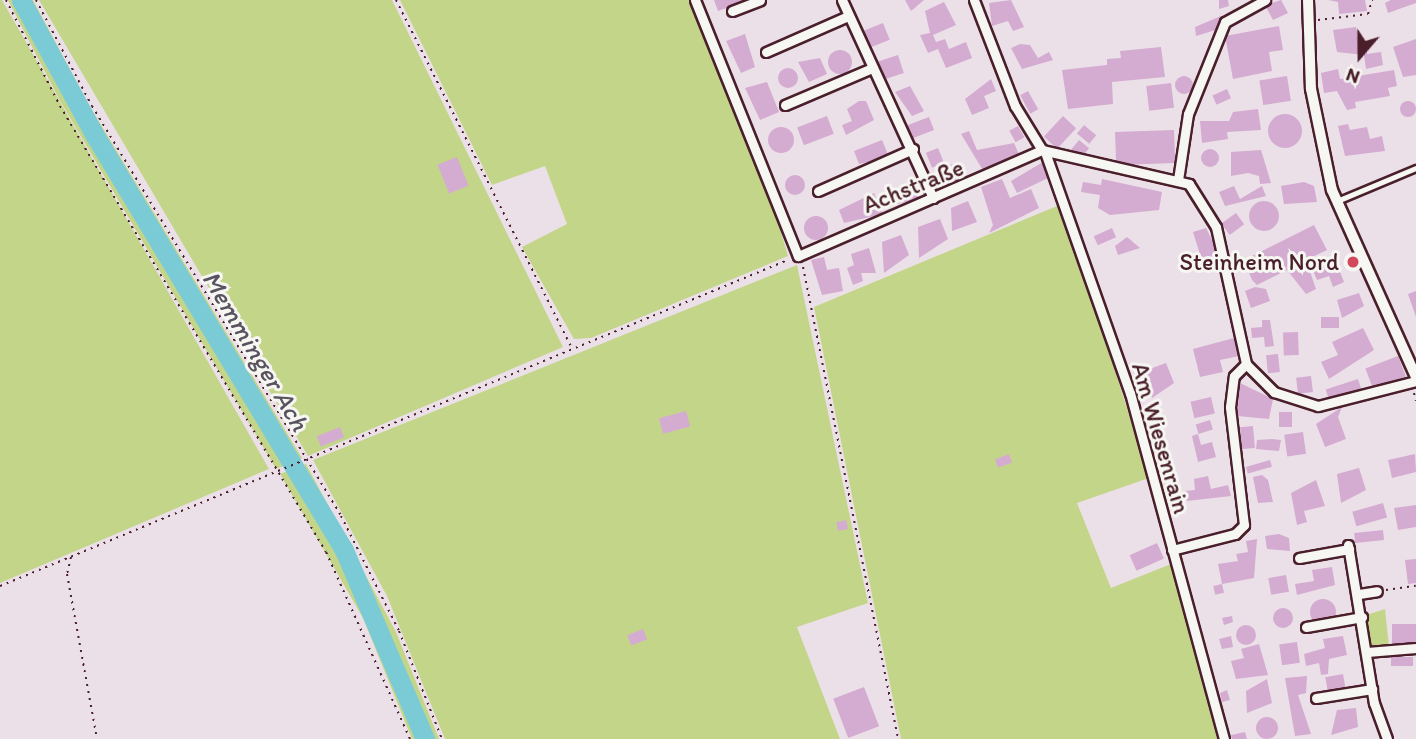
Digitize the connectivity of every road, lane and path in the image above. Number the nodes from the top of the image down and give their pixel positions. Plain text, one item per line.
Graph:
1 (6, 0) edge
2 (36, 0) edge
3 (396, 0) edge
4 (695, 0) edge
5 (760, 0) edge
6 (842, 0) edge
7 (974, 0) edge
8 (1265, 0) edge
9 (1308, 0) edge
10 (1372, 0) edge
11 (732, 11) dead end
12 (848, 16) junction
13 (1308, 21) junction
14 (766, 52) dead end
15 (872, 68) junction
16 (785, 105) dead end
17 (913, 149) junction
18 (1044, 151) junction
19 (1416, 168) edge
20 (1178, 180) junction
21 (818, 191) dead end
22 (933, 198) junction
23 (1336, 202) junction
24 (798, 256) junction
25 (572, 349) junction
26 (1246, 364) junction
27 (1416, 379) edge
28 (307, 460) junction
29 (275, 472) junction
30 (1172, 550) junction
31 (71, 556) junction
32 (1298, 558) dead end
33 (0, 586) edge
34 (1416, 586) edge
35 (1377, 591) joint
36 (1359, 594) junction
37 (1362, 617) junction
38 (1306, 627) dead end
39 (1416, 648) edge
40 (1367, 652) junction
41 (1372, 689) junction
42 (1316, 698) dead end
43 (97, 739) edge
44 (410, 739) edge
45 (442, 739) edge
46 (898, 739) edge
47 (1224, 739) edge
48 (1387, 739) edge

1 - 29 path
2 - 28 path
3 - 25 path
4 - 24 street
5 - 11 street
6 - 12 street
7 - 18 street, Am Wiesenrain
8 - 20 street
9 - 13 street
10 - 13 path
12 - 14 street
12 - 15 street
13 - 23 street
15 - 16 street
15 - 17 street
17 - 21 street
17 - 22 street
18 - 20 street
18 - 22 street, Achstraße
18 - 30 street, Am Wiesenrain
19 - 23 lane
20 - 26 street
22 - 24 street, Achstraße
23 - 27 street
24 - 25 path
24 - 46 path
25 - 28 path
26 - 27 street
26 - 30 street
28 - 29 path
28 - 45 path
29 - 31 path
29 - 44 path
30 - 47 street, Am Wiesenrain
31 - 33 path
31 - 43 path
32 - 36 street
34 - 35 path
35 - 36 street
36 - 37 street
37 - 38 street
37 - 40 street
39 - 40 street
40 - 41 street
41 - 42 street
41 - 48 street

